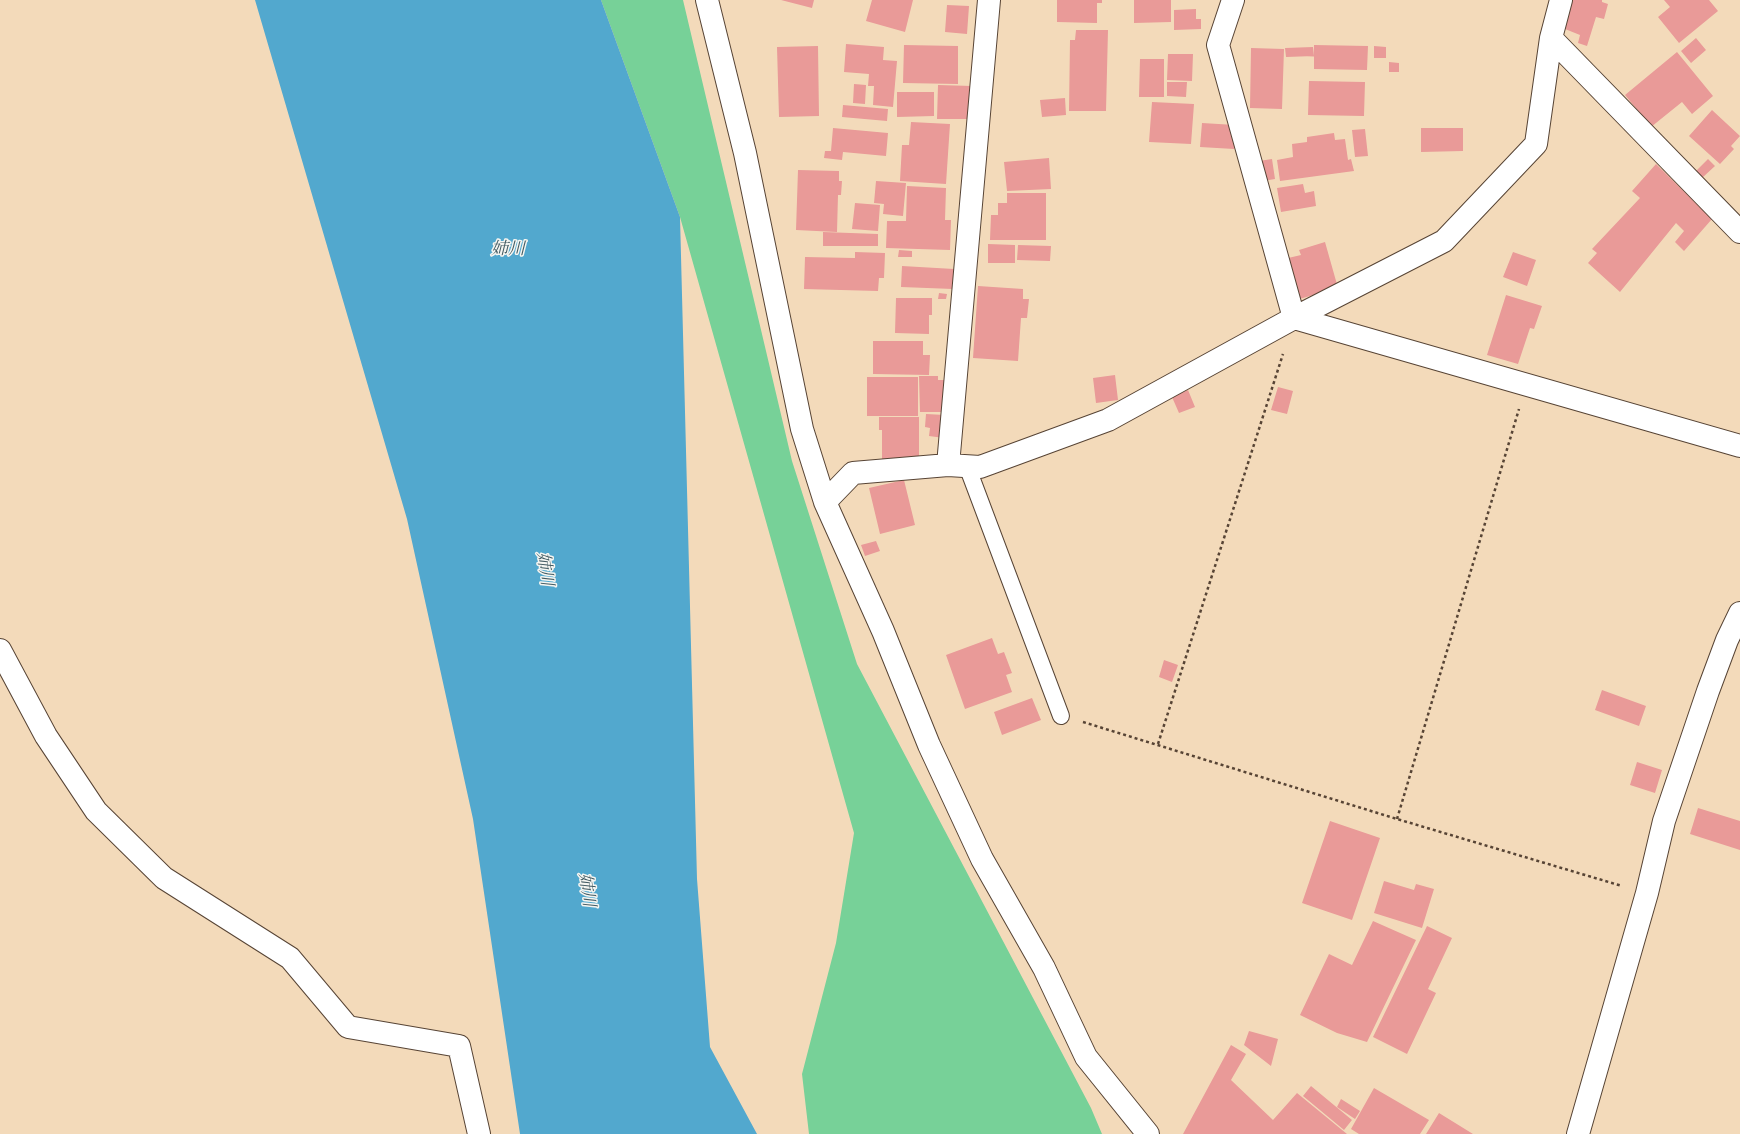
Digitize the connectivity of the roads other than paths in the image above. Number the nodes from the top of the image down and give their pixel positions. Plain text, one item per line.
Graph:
1 (707, 0) edge
2 (989, 0) edge
3 (1233, 0) edge
4 (1561, 0) edge
5 (1551, 38) junction
6 (1740, 232) edge
7 (1294, 318) junction
8 (1740, 446) edge
9 (958, 466) junction
10 (825, 502) junction
11 (1740, 613) edge
12 (0, 650) edge
13 (1061, 716) road end
14 (479, 1134) edge
15 (1148, 1134) edge
16 (1578, 1134) edge

1 - 10 street
2 - 9 street
3 - 7 street
4 - 5 street
5 - 6 street
5 - 7 street
7 - 8 street
7 - 9 street
9 - 10 street
9 - 13 lane
10 - 15 street
11 - 16 street
12 - 14 street

